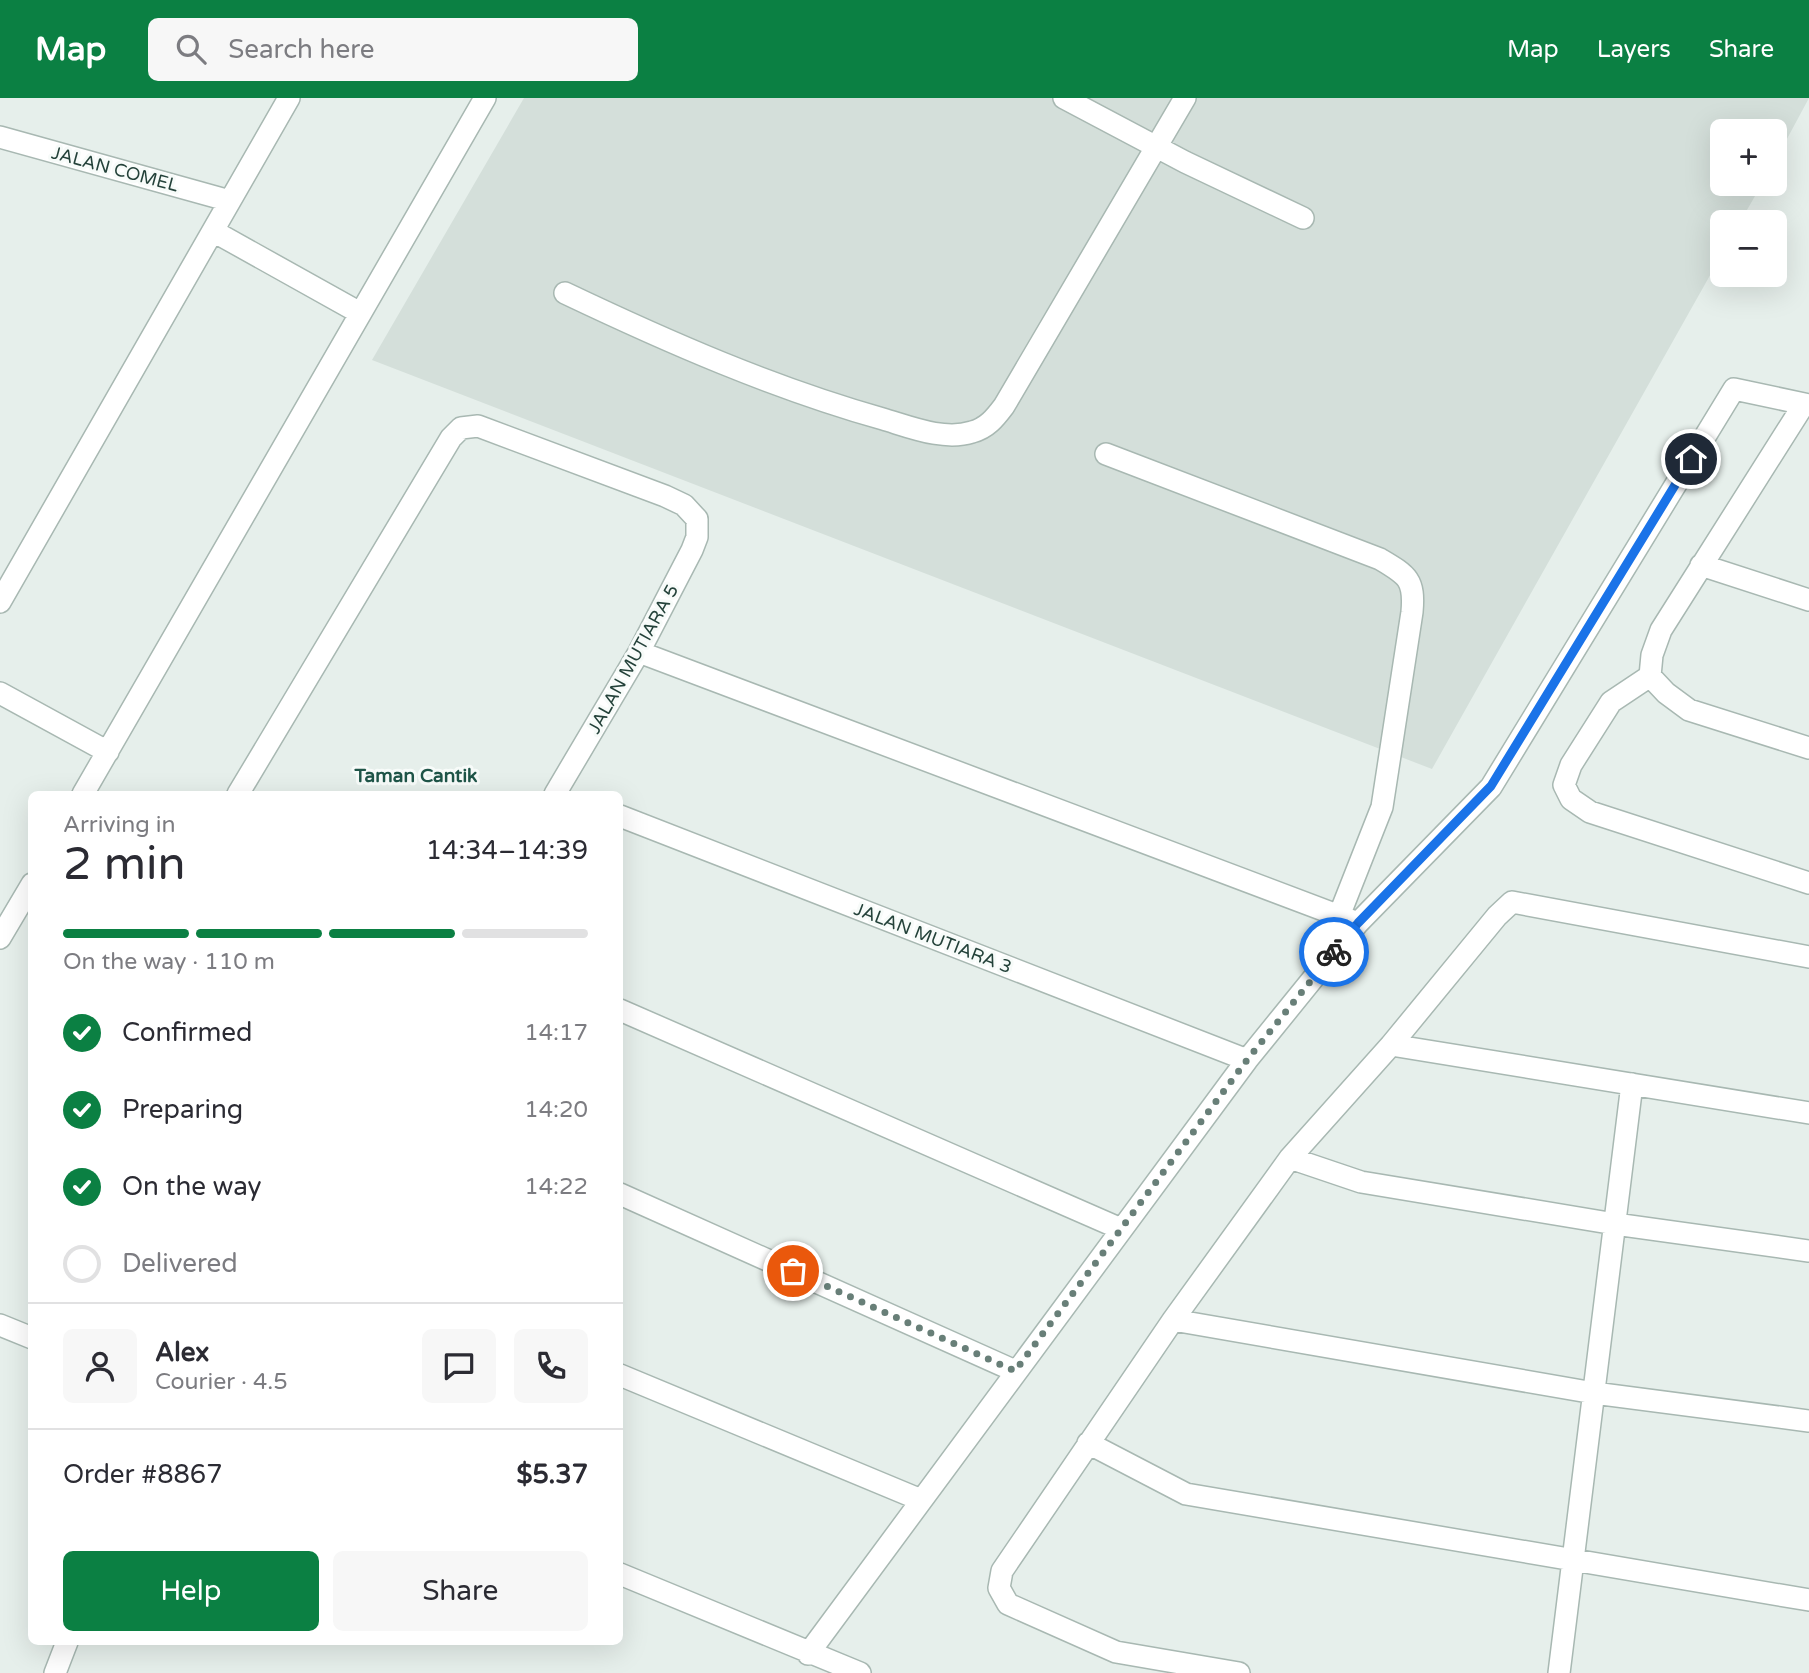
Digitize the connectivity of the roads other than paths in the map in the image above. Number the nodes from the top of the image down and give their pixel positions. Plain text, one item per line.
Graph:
1 (289, 98) edge
2 (485, 98) edge
3 (1064, 98) edge
4 (1185, 98) edge
5 (0, 137) edge
6 (1157, 147) junction
7 (230, 201) junction
8 (1303, 218) dead end
9 (213, 230) junction
10 (565, 293) dead end
11 (360, 313) junction
12 (1806, 404) edge
13 (1106, 454) dead end
14 (1701, 565) junction
15 (1809, 600) edge
16 (0, 602) edge
17 (639, 652) junction
18 (1650, 676) junction
19 (0, 693) edge
20 (1809, 748) edge
21 (108, 752) junction
22 (85, 791) edge
23 (240, 791) edge
24 (560, 791) edge
25 (623, 817) edge
26 (1809, 883) edge
27 (28, 891) edge
28 (1348, 919) junction
29 (0, 938) edge
30 (1809, 957) edge
31 (623, 1011) edge
32 (1391, 1045) junction
33 (1247, 1060) junction
34 (1632, 1084) junction
35 (1809, 1113) edge
36 (1290, 1158) junction
37 (623, 1195) edge
38 (1615, 1224) junction
39 (1121, 1229) junction
40 (1809, 1251) edge
41 (1173, 1320) junction
42 (0, 1325) edge
43 (28, 1336) edge
44 (1015, 1371) junction
45 (623, 1376) edge
46 (1594, 1393) junction
47 (1809, 1421) edge
48 (1088, 1443) junction
49 (921, 1500) junction
50 (1573, 1560) junction
51 (623, 1575) edge
52 (1809, 1600) edge
53 (65, 1645) edge
54 (808, 1654) junction
55 (55, 1673) edge
56 (860, 1673) edge
57 (1239, 1673) edge
58 (1559, 1673) edge

1 - 7 street
2 - 11 street
3 - 6 street
4 - 6 street
5 - 7 street, JALAN COMEL
6 - 8 street
6 - 10 street
7 - 9 street
9 - 11 street
9 - 16 street
11 - 21 street
12 - 14 street
12 - 28 street
13 - 28 street
14 - 15 street
14 - 18 street
17 - 23 street, JALAN MUTIARA 5
17 - 24 street, JALAN MUTIARA 5
17 - 28 street
18 - 20 street
18 - 26 street
19 - 21 street
21 - 22 street
25 - 33 street, JALAN MUTIARA 3
27 - 29 street
28 - 33 street
30 - 32 street
31 - 39 street
32 - 34 street
32 - 36 street
33 - 39 street
34 - 35 street
34 - 38 street
36 - 38 street
36 - 41 street
37 - 44 street
38 - 40 street
38 - 46 street
39 - 44 street
41 - 46 street
41 - 48 street
42 - 43 street
44 - 49 street
45 - 49 street
46 - 47 street
46 - 50 street
48 - 50 street
48 - 57 street
49 - 54 street
50 - 52 street
50 - 58 street
51 - 54 street
53 - 55 street
54 - 56 street

